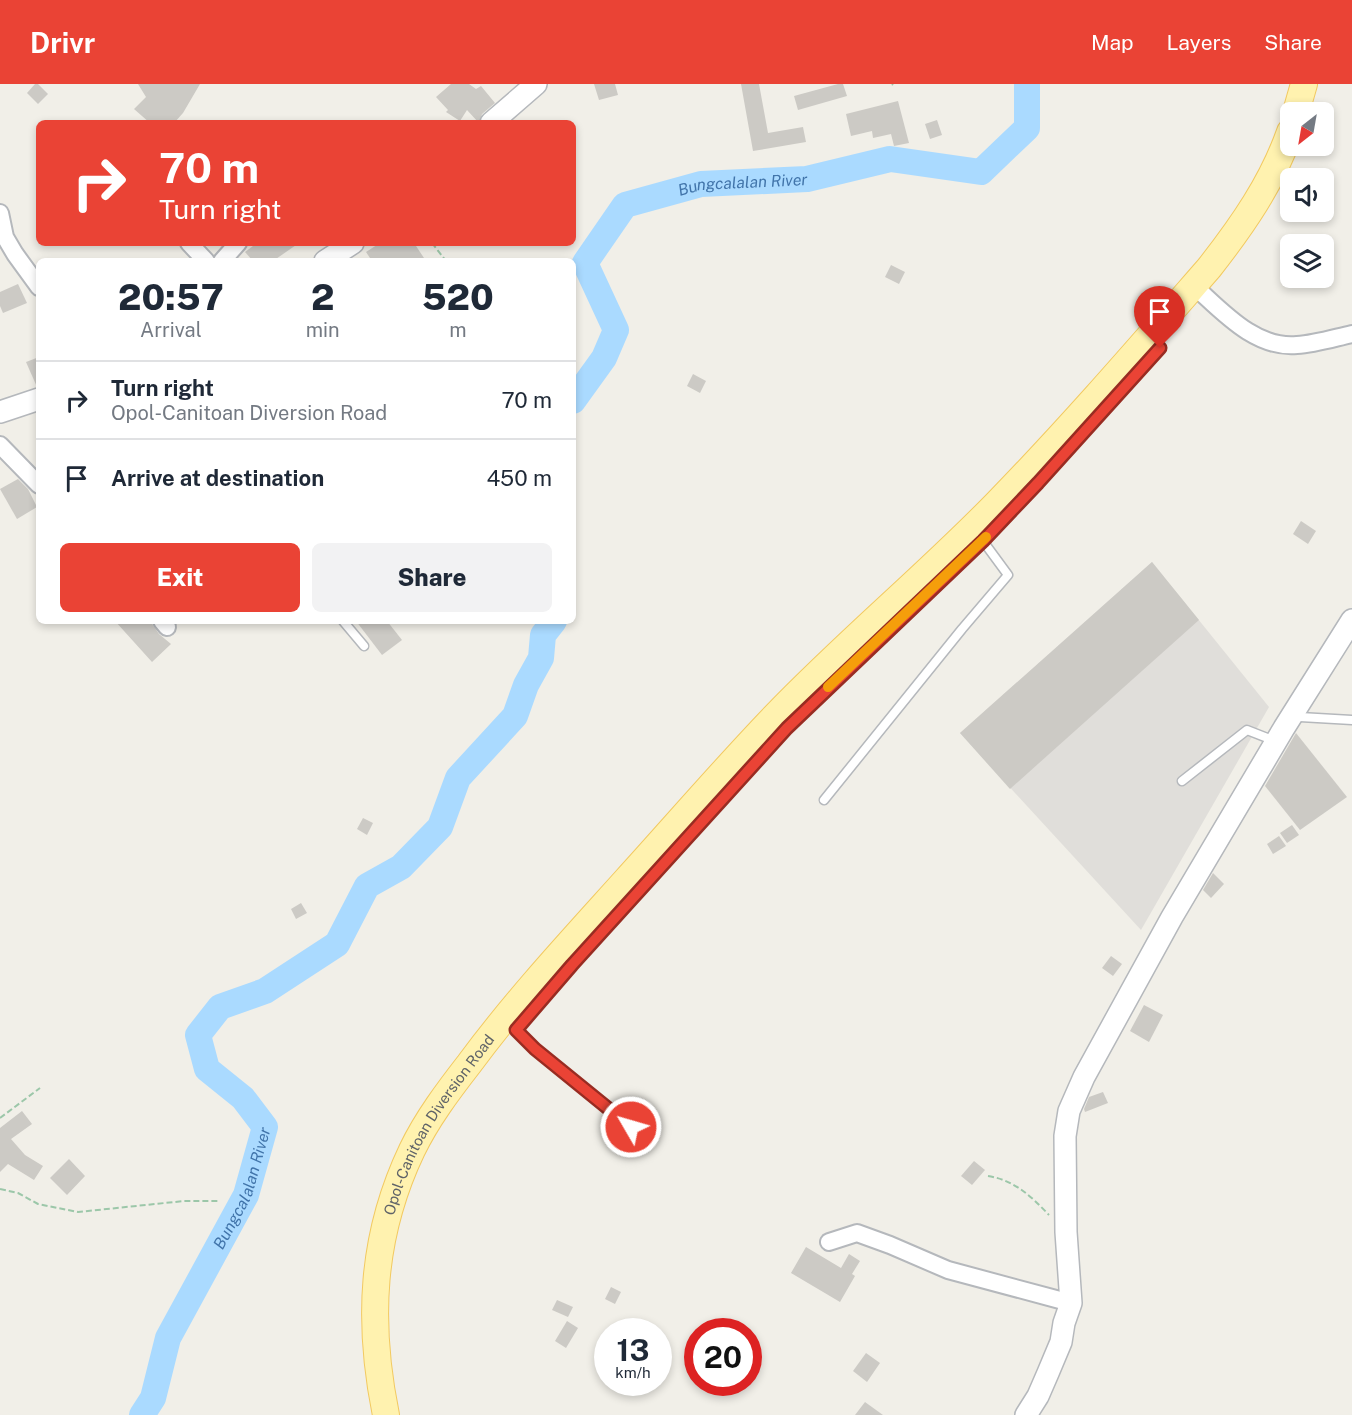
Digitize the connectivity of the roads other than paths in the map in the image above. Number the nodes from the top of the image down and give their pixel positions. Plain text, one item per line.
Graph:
1 (536, 84) edge
2 (1304, 84) edge
3 (1321, 84) edge
4 (1299, 102) edge
5 (1316, 102) edge
6 (494, 120) edge
7 (1280, 156) edge
8 (1299, 156) edge
9 (0, 213) edge
10 (192, 246) edge
11 (235, 246) edge
12 (348, 246) edge
13 (203, 258) edge
14 (225, 258) edge
15 (330, 258) edge
16 (36, 283) edge
17 (1200, 291) junction
18 (1352, 334) edge
19 (36, 400) edge
20 (0, 412) edge
21 (0, 445) edge
22 (36, 482) edge
23 (983, 541) junction
24 (1352, 620) edge
25 (346, 624) edge
26 (364, 646) dead end
27 (1292, 714) junction
28 (1352, 720) edge
29 (1276, 741) junction
30 (1182, 781) dead end
31 (824, 800) dead end
32 (516, 1030) junction
33 (631, 1127) dead end
34 (829, 1242) dead end
35 (1071, 1303) junction
36 (386, 1415) edge
37 (403, 1415) edge
38 (1026, 1415) edge

1 - 6 street
2 - 4 main road
3 - 5 main road
7 - 17 main road, Opol-Canitoan Diversion Road
8 - 17 main road, Opol-Canitoan Diversion Road
9 - 16 street
10 - 13 street
11 - 14 street
12 - 15 street
17 - 18 street
17 - 23 main road, Opol-Canitoan Diversion Road
17 - 36 main road, Opol-Canitoan Diversion Road
19 - 20 street
21 - 22 street
23 - 31 lane
23 - 32 main road, Opol-Canitoan Diversion Road
24 - 27 street
25 - 26 lane
27 - 28 lane
27 - 29 street
29 - 30 lane
29 - 35 street
32 - 33 lane
32 - 37 main road, Opol-Canitoan Diversion Road
34 - 35 street
35 - 38 street

